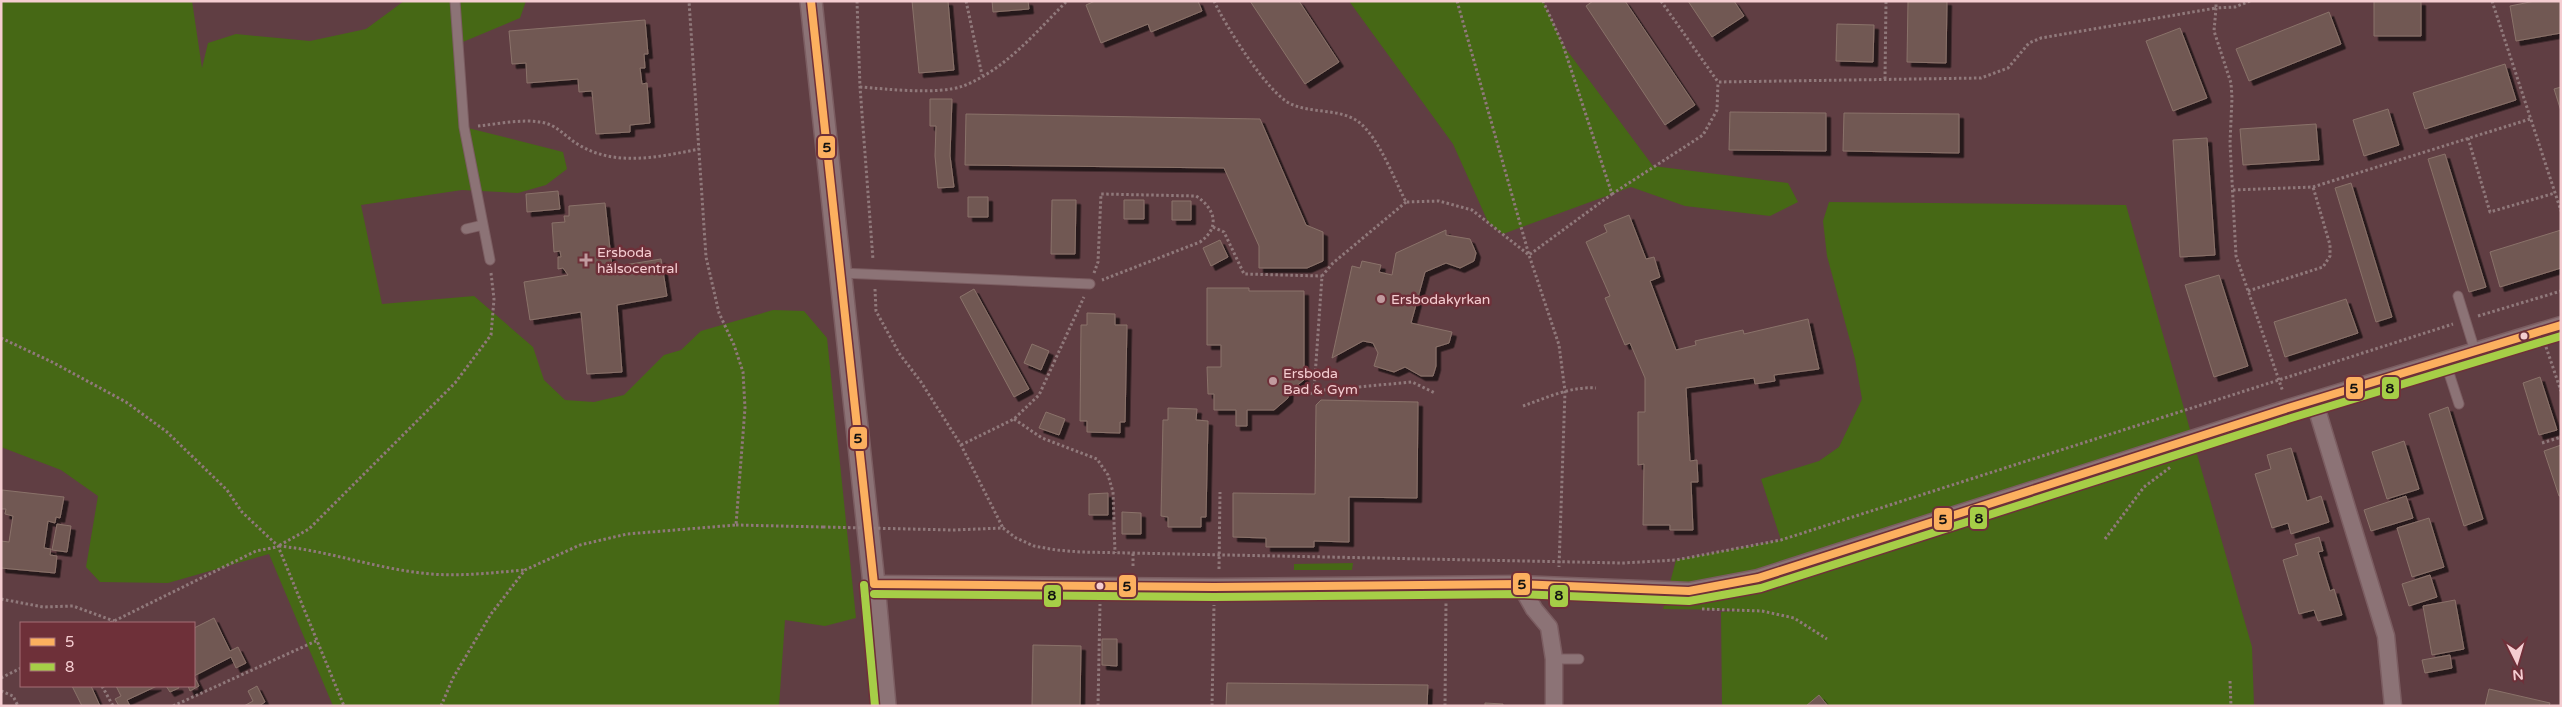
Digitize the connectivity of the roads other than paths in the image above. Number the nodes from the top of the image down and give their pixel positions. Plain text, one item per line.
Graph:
1 (455, 1) edge
2 (811, 1) edge
3 (483, 226) junction
4 (466, 229) dead end
5 (490, 260) road end
6 (842, 273) junction
7 (1090, 284) dead end
8 (2458, 296) dead end
9 (2561, 325) edge
10 (2475, 351) junction
11 (2445, 361) junction
12 (2314, 400) junction
13 (2459, 404) dead end
14 (874, 584) junction
15 (1520, 584) junction
16 (1554, 659) junction
17 (1580, 659) dead end
18 (885, 706) edge
19 (1554, 706) edge
20 (2392, 706) edge

1 - 3 lane
2 - 6 street
3 - 4 lane
3 - 5 lane
6 - 7 lane
6 - 14 street
8 - 10 lane
9 - 10 street
10 - 11 street
11 - 12 street
11 - 13 lane
12 - 15 street
12 - 20 street
14 - 15 street
14 - 18 street
15 - 16 street
16 - 17 lane
16 - 19 street

